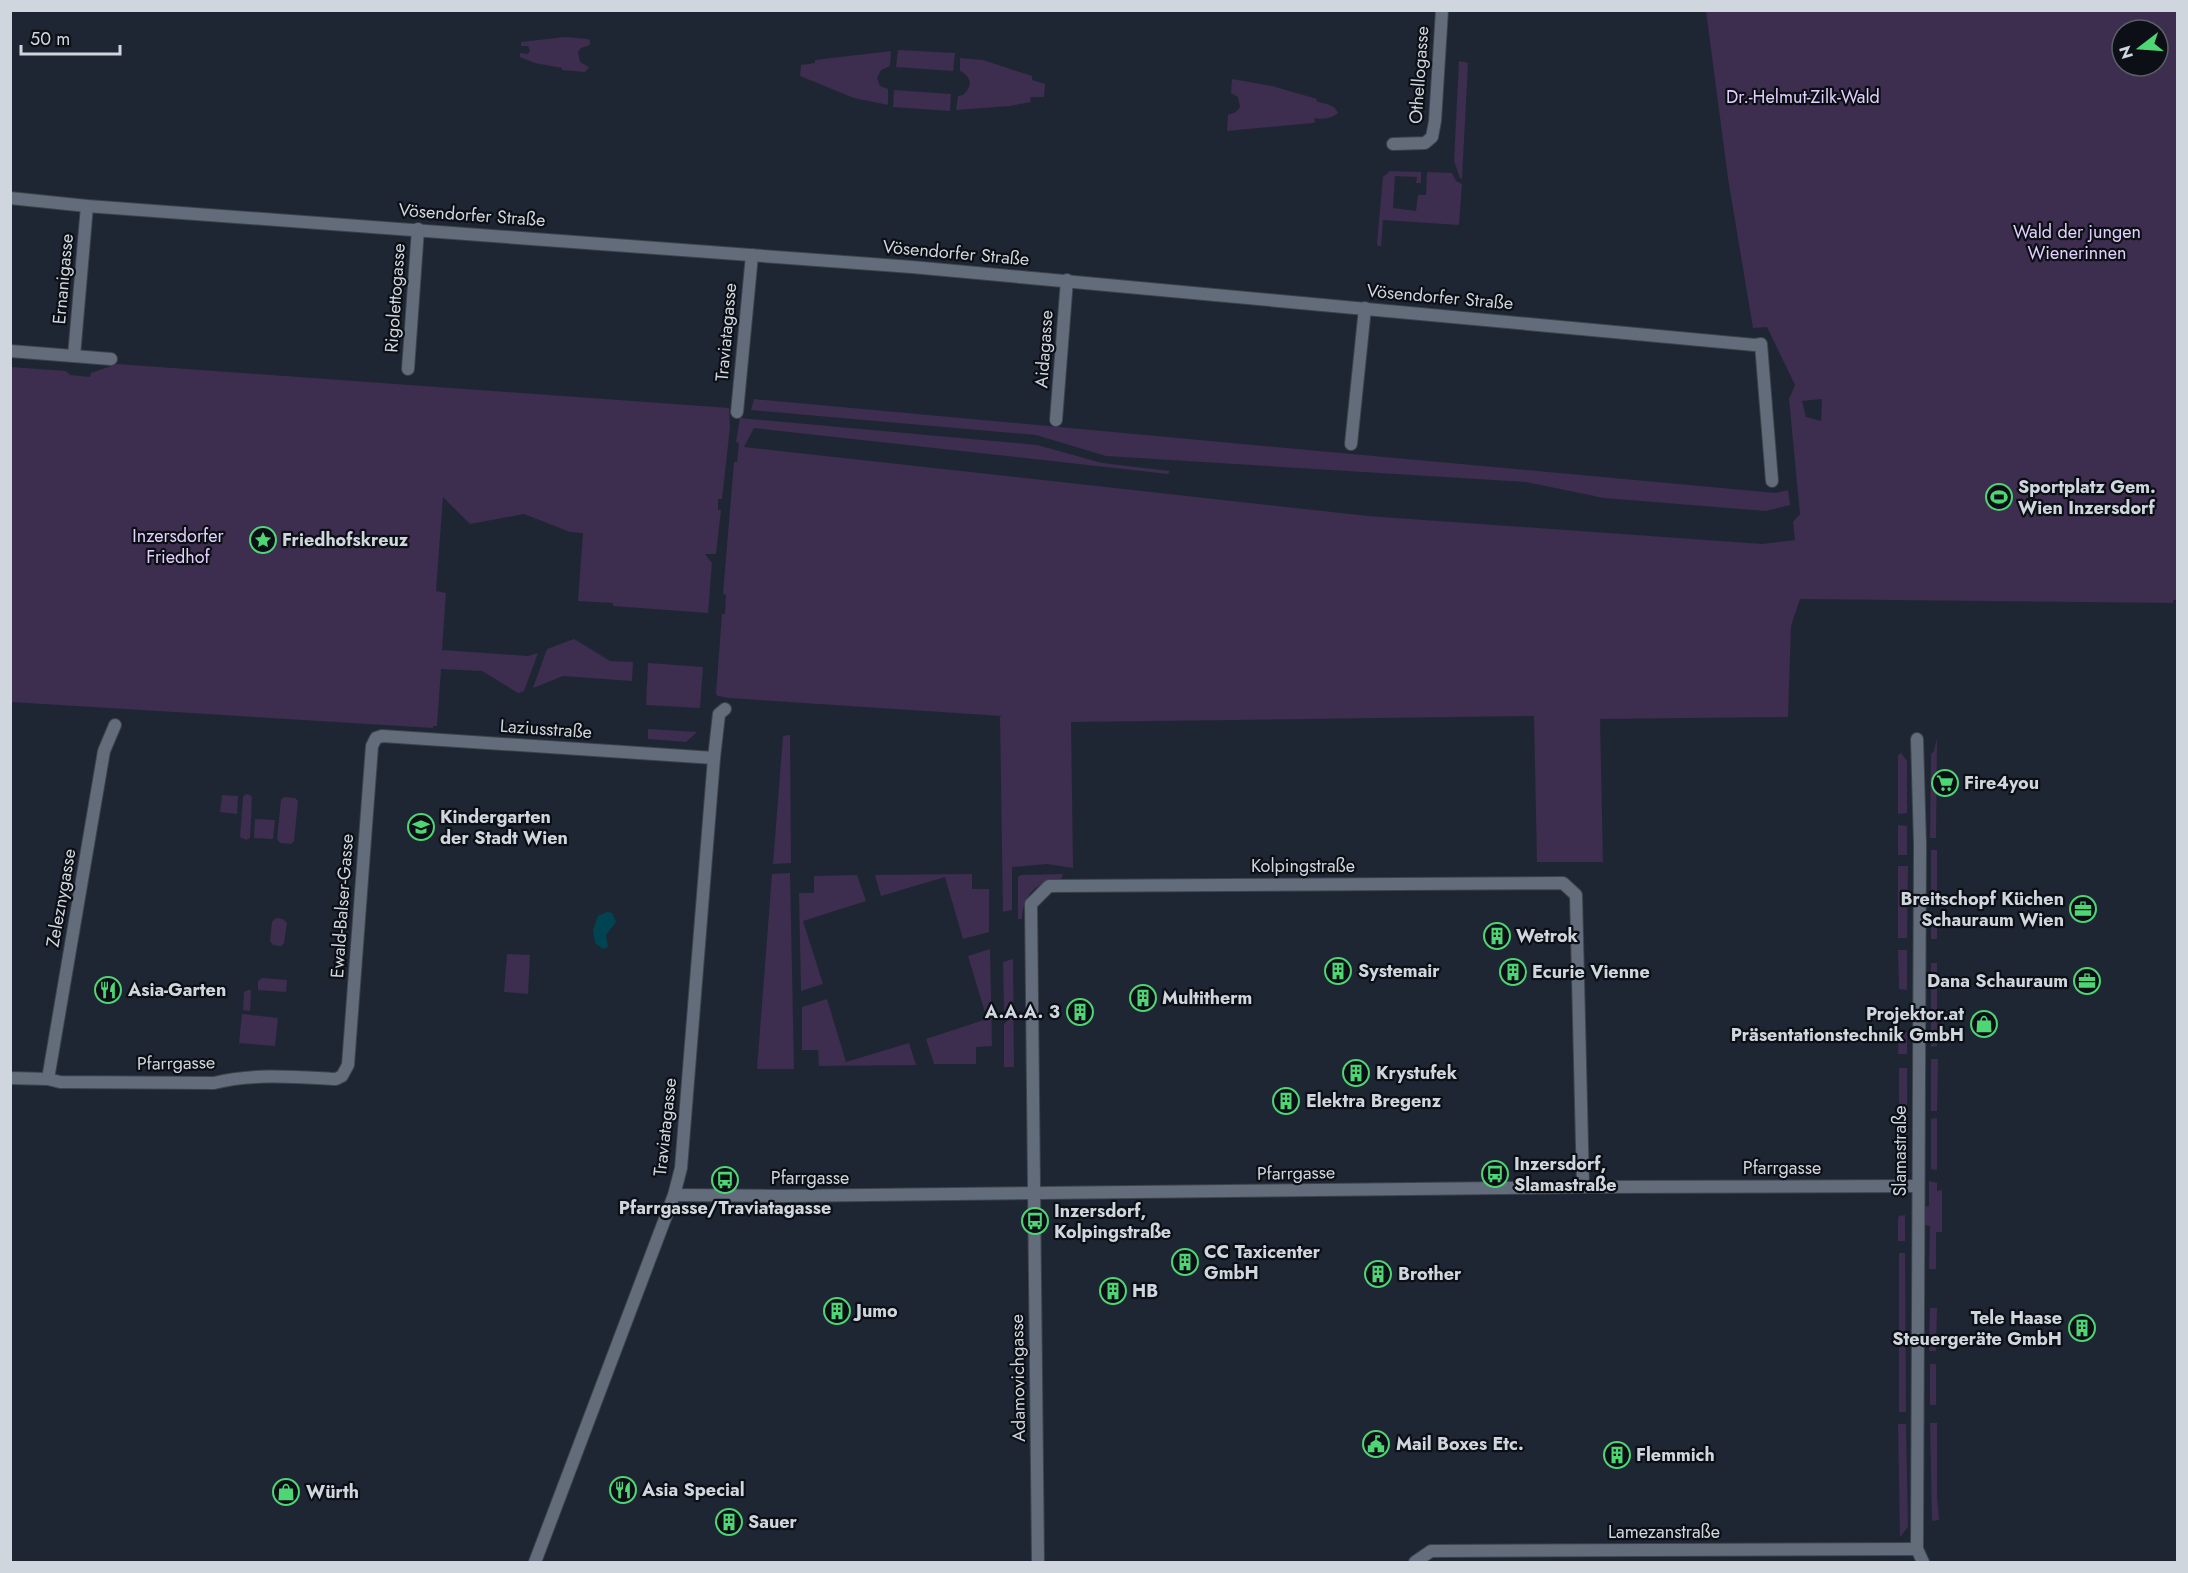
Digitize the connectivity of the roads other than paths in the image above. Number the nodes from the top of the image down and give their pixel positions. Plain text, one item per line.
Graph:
1 (1442, 10) edge
2 (1393, 144) dead end
3 (10, 198) edge
4 (87, 206) junction
5 (418, 230) junction
6 (752, 255) junction
7 (1067, 280) junction
8 (1365, 308) junction
9 (10, 351) edge
10 (74, 356) junction
11 (111, 359) dead end
12 (408, 369) dead end
13 (737, 412) dead end
14 (1056, 420) dead end
15 (1351, 444) dead end
16 (1772, 481) dead end
17 (725, 709) dead end
18 (115, 725) dead end
19 (376, 738) joint
20 (1917, 739) dead end
21 (714, 758) junction
22 (342, 1076) joint
23 (10, 1078) edge
24 (48, 1079) junction
25 (1918, 1186) junction
26 (1583, 1187) junction
27 (1035, 1194) junction
28 (674, 1195) junction
29 (1917, 1549) junction
30 (535, 1563) edge
31 (1038, 1563) edge
32 (1415, 1563) edge
33 (1923, 1563) edge

1 - 2 street, Othellogasse
3 - 4 street, Vösendorfer Straße
4 - 5 street, Vösendorfer Straße
4 - 10 street, Ernanigasse
5 - 6 street, Vösendorfer Straße
5 - 12 street, Rigolettogasse
6 - 7 street, Vösendorfer Straße
6 - 13 street, Traviatagasse
7 - 8 street, Vösendorfer Straße
7 - 14 street, Aidagasse
8 - 15 street
8 - 16 street, Vösendorfer Straße
9 - 10 street
10 - 11 street
17 - 21 street, Traviatagasse
18 - 24 street, Zeleznygasse
19 - 21 street, Laziusstraße
19 - 22 street, Ewald-Balser-Gasse
20 - 25 street, Slamastraße
21 - 28 street, Traviatagasse
22 - 24 street, Pfarrgasse
23 - 24 street, Pfarrgasse
25 - 26 street, Pfarrgasse
25 - 29 street, Slamastraße
26 - 27 street, Pfarrgasse
26 - 27 street, Kolpingstraße
27 - 28 street, Pfarrgasse
27 - 31 street, Adamovichgasse
28 - 30 street, Traviatagasse
29 - 32 street, Lamezanstraße
29 - 33 street, Slamastraße

